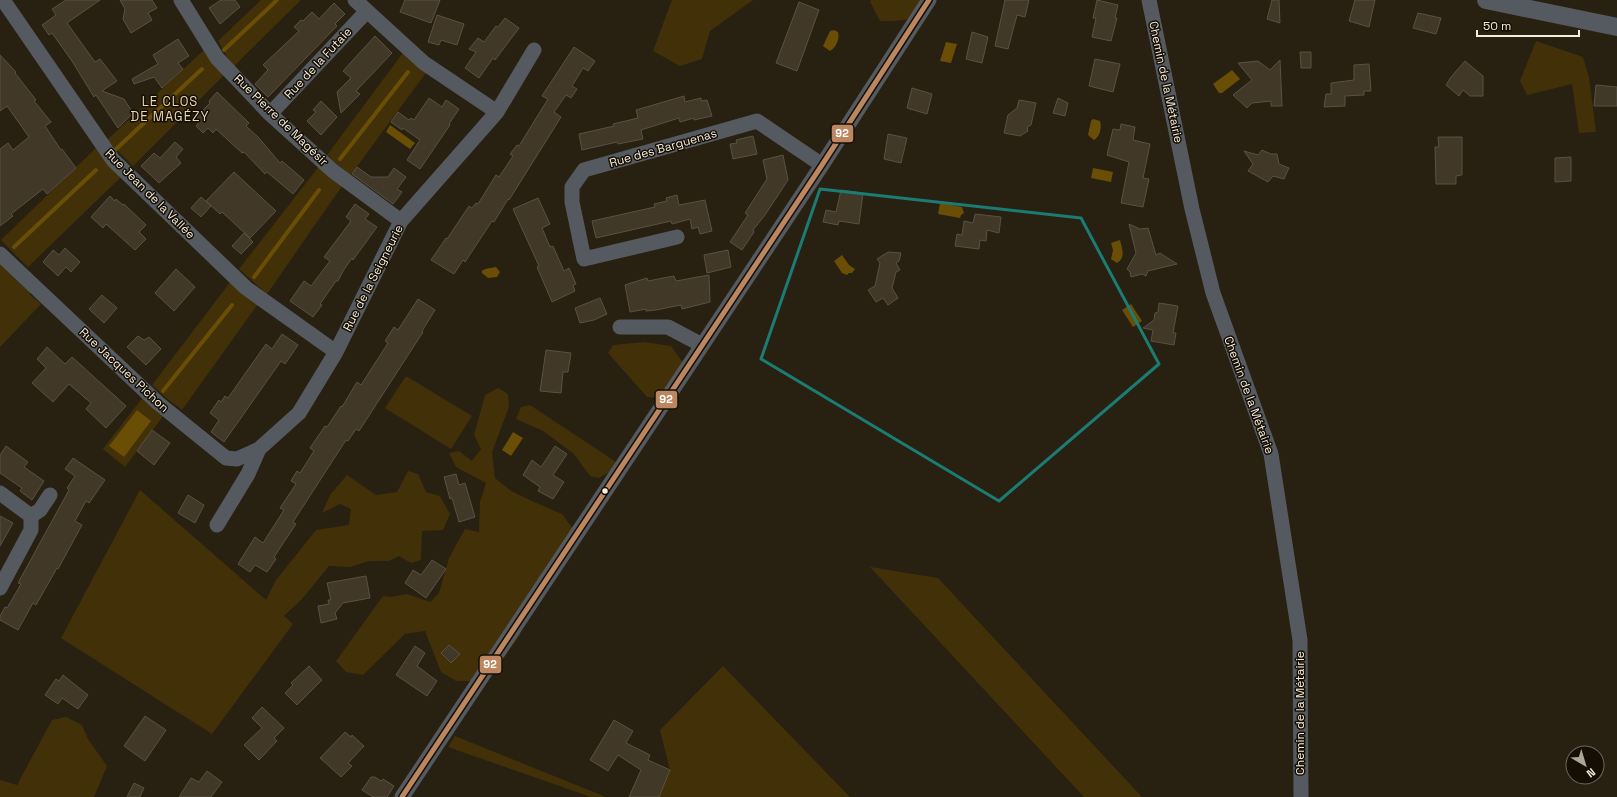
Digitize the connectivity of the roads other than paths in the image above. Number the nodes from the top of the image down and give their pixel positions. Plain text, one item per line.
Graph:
1 (3, 0) edge
2 (181, 0) edge
3 (355, 0) edge
4 (929, 0) edge
5 (1149, 0) edge
6 (1486, 0) edge
7 (1526, 5) edge
8 (366, 12) junction
9 (1617, 27) edge
10 (534, 50) dead end
11 (496, 112) junction
12 (270, 114) junction
13 (822, 165) junction
14 (401, 221) junction
15 (677, 237) dead end
16 (0, 254) edge
17 (620, 327) dead end
18 (702, 345) junction
19 (336, 352) junction
20 (259, 449) junction
21 (0, 493) edge
22 (50, 495) dead end
23 (31, 516) junction
24 (217, 525) dead end
25 (0, 588) edge
26 (402, 797) edge
27 (1301, 797) edge

1 - 19 street, Rue Jean de la Vallée
2 - 12 street, Rue Pierre de Magésir
3 - 8 street
4 - 13 street
5 - 27 street, Chemin de la Métairie
6 - 7 street
7 - 9 street
8 - 11 street
8 - 12 street, Rue de la Futaie
10 - 11 street, Rue de la Seigneurie
11 - 14 street, Rue de la Seigneurie
12 - 14 street, Rue Pierre de Magésir
13 - 15 street, Rue des Barguenas
13 - 18 street
14 - 19 street, Rue de la Seigneurie
16 - 20 street, Rue Jacques Pichon
17 - 18 street
18 - 26 street
19 - 20 street, Rue de la Seigneurie
20 - 24 street
21 - 23 street
22 - 23 street
23 - 25 street

